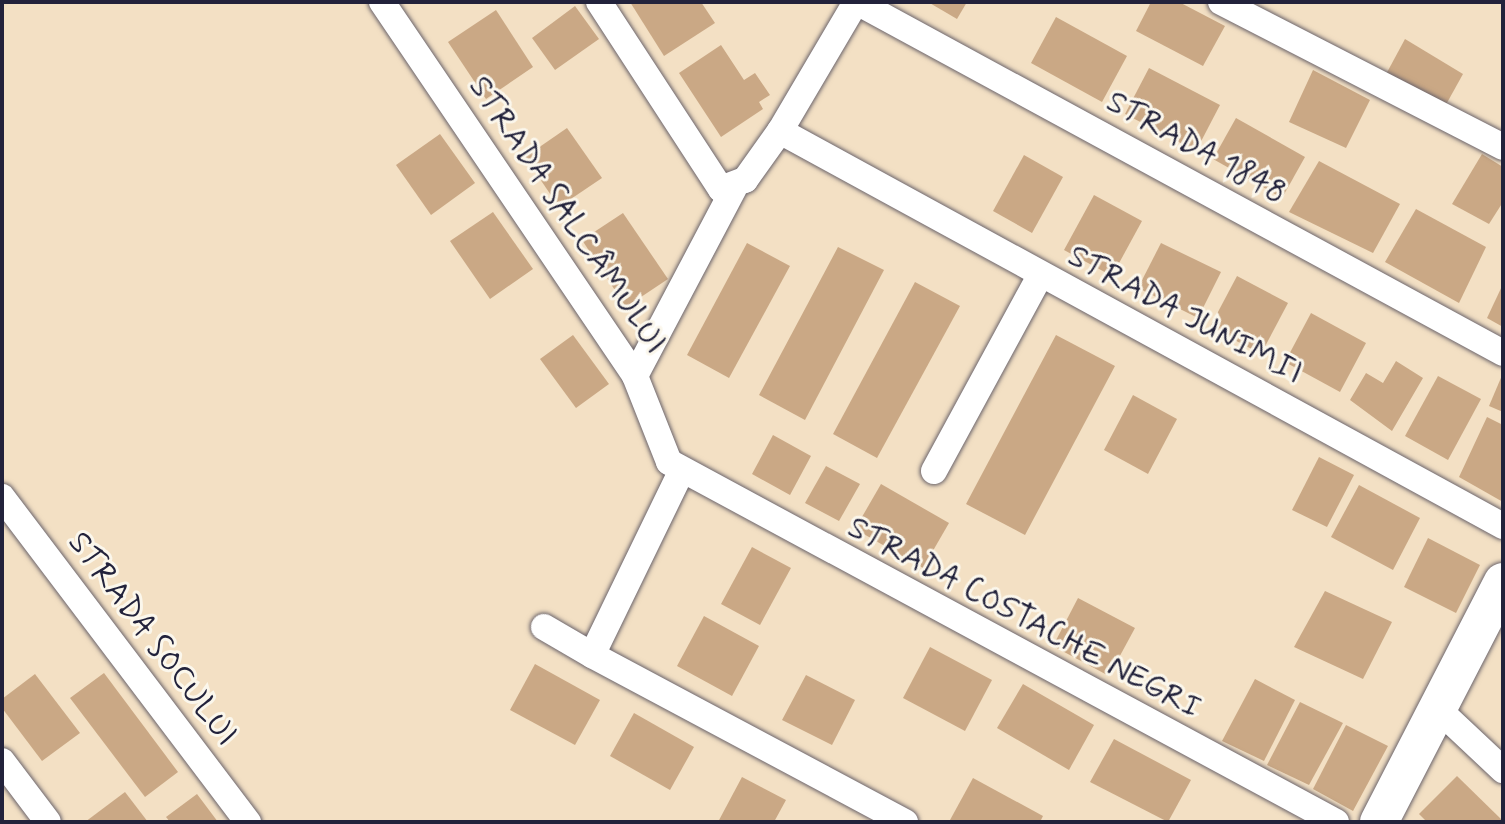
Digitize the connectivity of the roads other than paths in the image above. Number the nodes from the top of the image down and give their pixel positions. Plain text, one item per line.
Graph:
1 (382, 2) edge
2 (599, 2) edge
3 (856, 2) edge
4 (1221, 2) edge
5 (780, 131) junction
6 (1503, 147) edge
7 (734, 188) junction
8 (1040, 276) junction
9 (1503, 353) edge
10 (635, 376) junction
11 (934, 471) dead end
12 (681, 472) junction
13 (2, 497) edge
14 (1503, 526) edge
15 (1503, 582) edge
16 (544, 627) dead end
17 (592, 655) junction
18 (1439, 710) junction
19 (2, 761) edge
20 (1503, 770) edge
21 (48, 822) edge
22 (248, 822) edge
23 (905, 822) edge
24 (1336, 822) edge
25 (1379, 822) edge

1 - 10 street, STRADA SALCÂMULUI
2 - 7 street
3 - 5 street
3 - 9 street, STRADA 1848
4 - 6 street
5 - 7 street
5 - 8 street, STRADA JUNIMII
7 - 10 street
8 - 11 street
8 - 14 street, STRADA JUNIMII
10 - 12 street, STRADA SALCÂMULUI
12 - 17 street
12 - 24 street, STRADA COSTACHE NEGRI
13 - 22 street, STRADA SOCULUI
15 - 18 street
16 - 17 street
17 - 23 street
18 - 20 street
18 - 25 street
19 - 21 street

